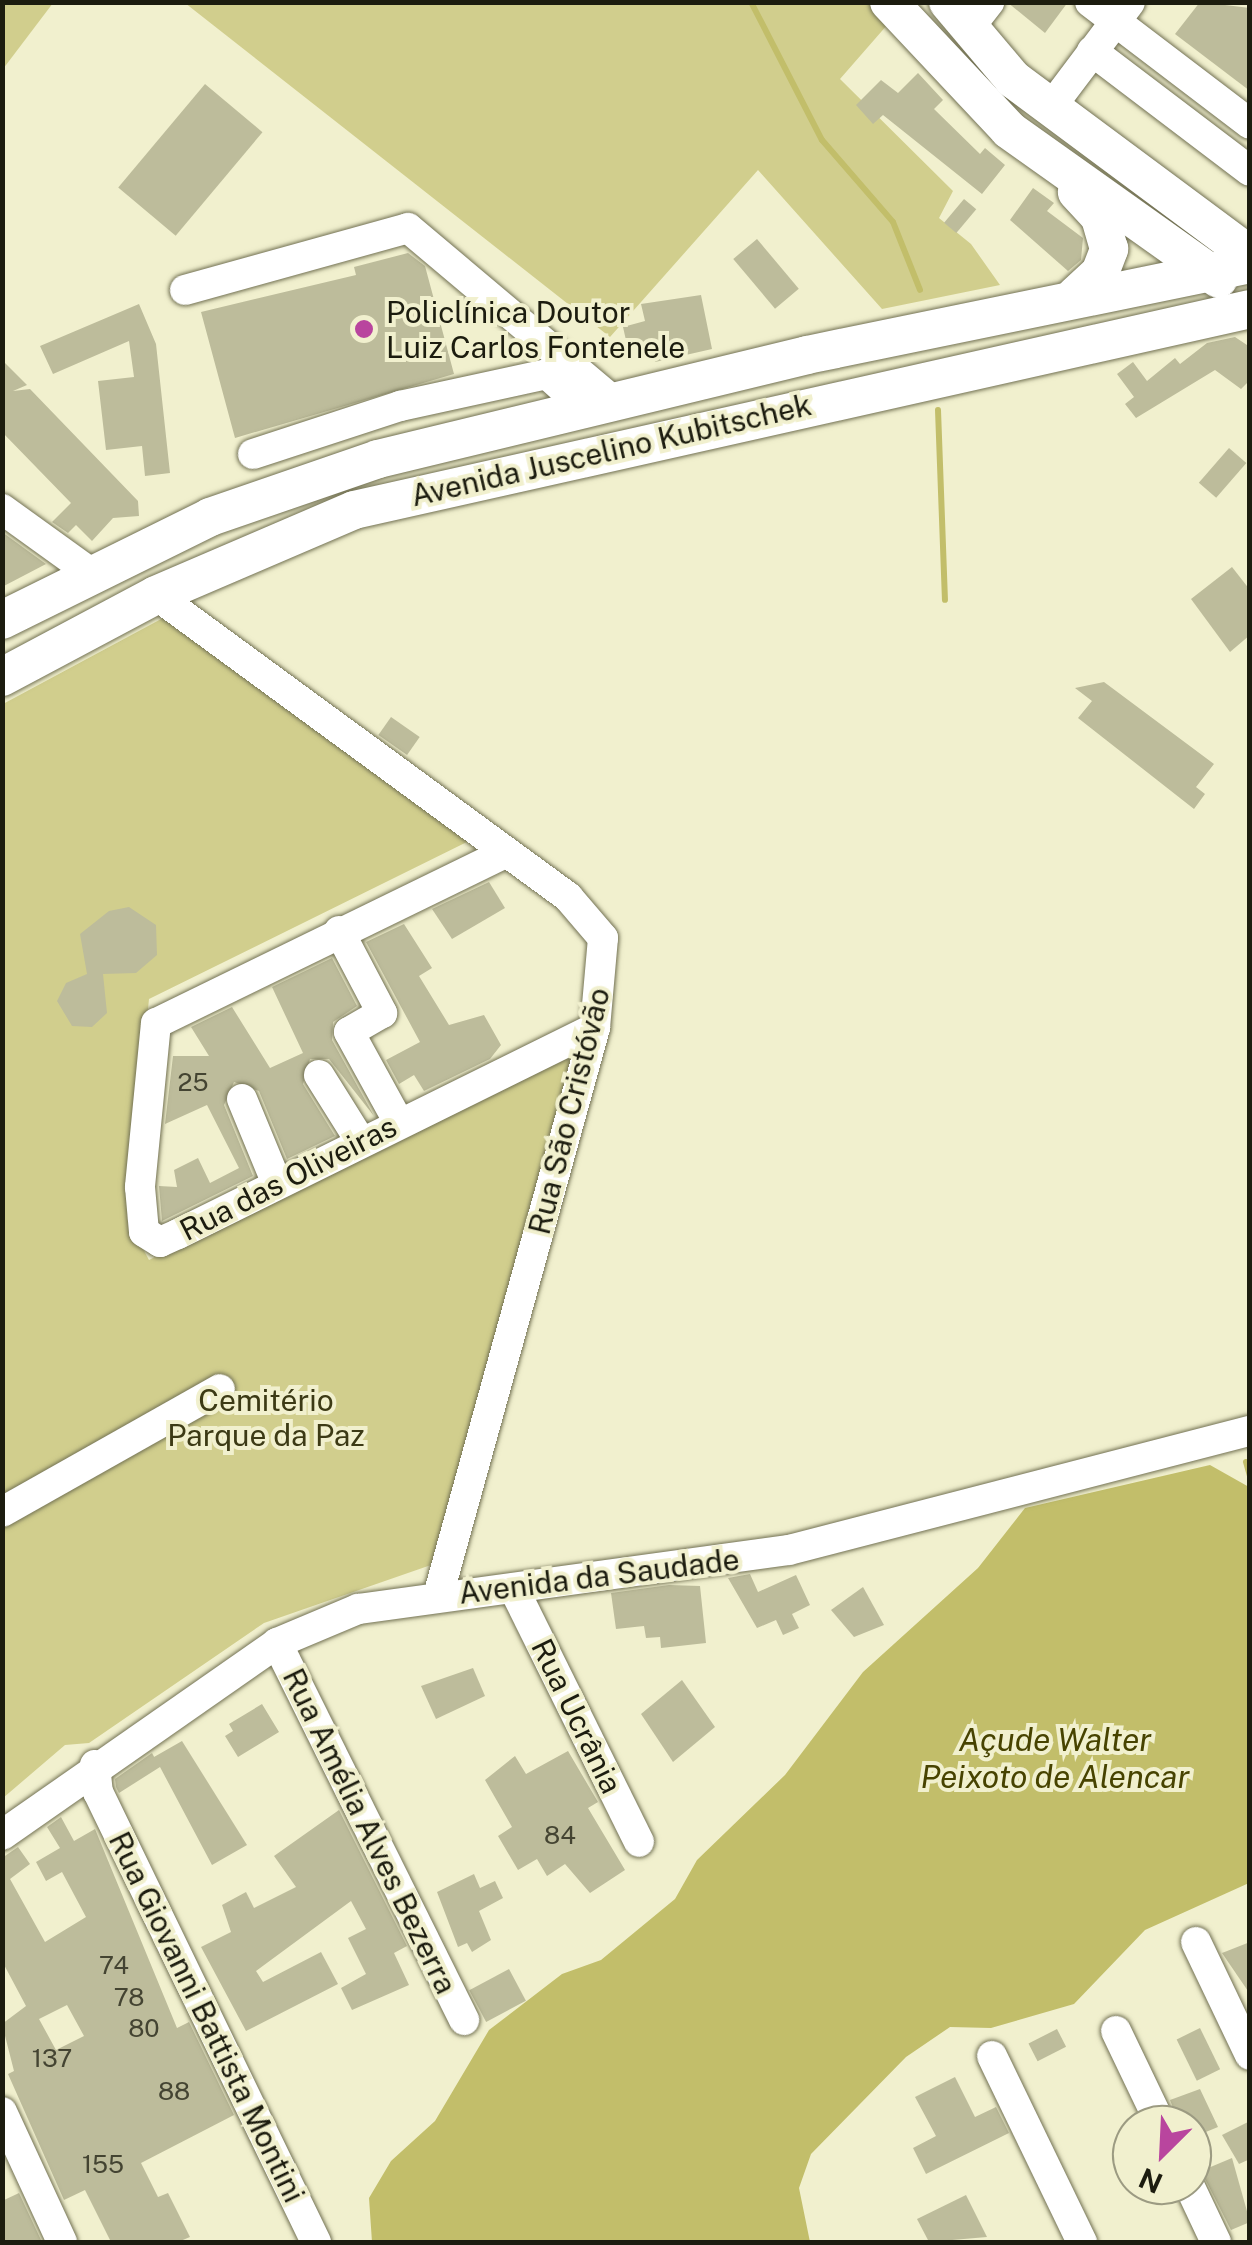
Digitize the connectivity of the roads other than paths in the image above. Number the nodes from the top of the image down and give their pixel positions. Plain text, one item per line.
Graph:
1 (890, 2) edge
2 (1090, 2) edge
3 (969, 11) edge
4 (1122, 12) edge
5 (1092, 51) junction
6 (1250, 94) edge
7 (1212, 96) junction
8 (1050, 107) junction
9 (1250, 124) edge
10 (1008, 130) junction
11 (1250, 171) edge
12 (1250, 255) edge
13 (1250, 264) edge
14 (1209, 272) junction
15 (185, 290) dead end
16 (1075, 296) junction
17 (1250, 305) edge
18 (596, 403) junction
19 (253, 454) dead end
20 (2, 509) edge
21 (210, 517) junction
22 (228, 561) junction
23 (88, 571) junction
24 (156, 594) junction
25 (2, 620) edge
26 (2, 677) edge
27 (505, 852) junction
28 (338, 931) junction
29 (594, 1028) junction
30 (319, 1075) dead end
31 (242, 1099) dead end
32 (399, 1122) junction
33 (361, 1142) junction
34 (277, 1184) junction
35 (220, 1389) dead end
36 (1250, 1432) edge
37 (2, 1512) edge
38 (514, 1590) junction
39 (438, 1596) junction
40 (277, 1643) junction
41 (92, 1778) junction
42 (2, 1835) edge
43 (639, 1842) dead end
44 (1196, 1942) dead end
45 (464, 2020) dead end
46 (1116, 2031) dead end
47 (1250, 2055) edge
48 (992, 2056) dead end
49 (1151, 2105) edge
50 (2, 2112) edge
51 (1198, 2205) edge
52 (62, 2242) edge
53 (316, 2242) edge
54 (1082, 2242) edge
55 (1216, 2242) edge

1 - 10 main road
2 - 4 street
3 - 8 main road
4 - 5 street
4 - 7 street
5 - 8 street
5 - 11 street
6 - 7 street
7 - 9 street
8 - 12 main road
10 - 14 main road
10 - 16 main road
13 - 14 main road, Avenida Juscelino Kubitschek
14 - 16 main road, Avenida Juscelino Kubitschek
14 - 17 main road
15 - 18 street
16 - 18 main road, Avenida Juscelino Kubitschek
17 - 22 main road, Avenida Juscelino Kubitschek
18 - 19 street
18 - 21 main road, Avenida Juscelino Kubitschek
20 - 23 street
21 - 22 main road
21 - 23 main road, Avenida Juscelino Kubitschek
22 - 24 main road, Avenida Juscelino Kubitschek
23 - 25 main road, Avenida Juscelino Kubitschek
24 - 26 main road, Avenida Juscelino Kubitschek
24 - 27 street, Rua São Cristóvão
27 - 28 street, Rua das Oliveiras
27 - 29 street, Rua São Cristóvão
28 - 32 street
28 - 34 street, Rua das Oliveiras
29 - 32 street, Rua das Oliveiras
29 - 39 street, Rua São Cristóvão
30 - 33 street
31 - 34 street
32 - 33 street, Rua das Oliveiras
33 - 34 street, Rua das Oliveiras
35 - 37 street
36 - 38 street, Avenida da Saudade
38 - 39 street, Avenida da Saudade
38 - 43 street, Rua Ucrânia
39 - 40 street, Avenida da Saudade
40 - 41 street, Avenida da Saudade
40 - 45 street, Rua Amélia Alves Bezerra
41 - 42 street, Avenida da Saudade
41 - 53 street, Rua Giovanni Battista Montini
44 - 47 street
46 - 49 street
48 - 54 street
50 - 52 street
51 - 55 street

